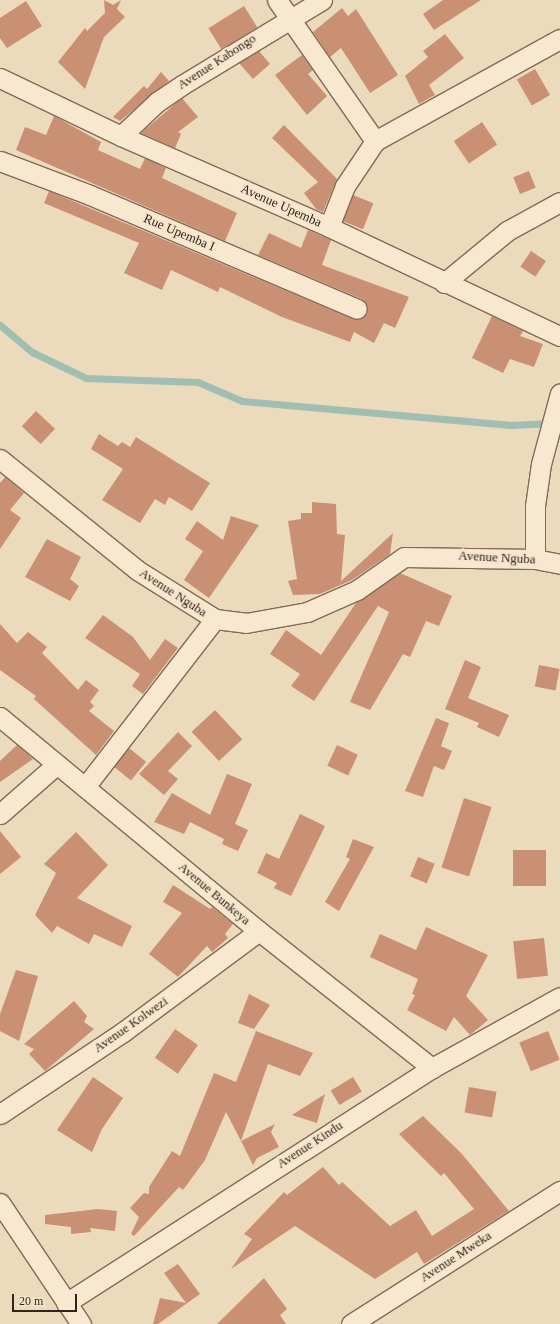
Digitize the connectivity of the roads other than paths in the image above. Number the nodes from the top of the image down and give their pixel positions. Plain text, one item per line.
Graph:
1 (277, 0) edge
2 (322, 0) edge
3 (289, 18) junction
4 (560, 39) edge
5 (0, 78) edge
6 (122, 136) junction
7 (375, 141) junction
8 (0, 161) edge
9 (560, 202) edge
10 (329, 227) junction
11 (444, 283) junction
12 (357, 309) dead end
13 (560, 336) edge
14 (560, 394) edge
15 (0, 459) edge
16 (535, 559) junction
17 (560, 564) edge
18 (215, 620) junction
19 (0, 717) edge
20 (56, 765) junction
21 (85, 786) junction
22 (0, 814) edge
23 (259, 931) junction
24 (560, 997) edge
25 (432, 1068) junction
26 (0, 1114) edge
27 (560, 1191) edge
28 (0, 1204) edge
29 (66, 1303) junction
30 (81, 1324) edge
31 (351, 1324) edge

1 - 3 street
2 - 3 street, Avenue Kabongo
3 - 6 street, Avenue Kabongo
3 - 7 street
4 - 7 street
5 - 6 street, Avenue Upemba
6 - 10 street, Avenue Upemba
7 - 10 street
8 - 12 street, Rue Upemba I
9 - 11 street
10 - 11 street, Avenue Upemba
11 - 13 street, Avenue Upemba
14 - 16 street
15 - 18 street, Avenue Nguba
16 - 17 street, Avenue Nguba
16 - 18 street, Avenue Nguba
18 - 21 street
19 - 20 street, Avenue Bunkeya
20 - 21 street, Avenue Bunkeya
20 - 22 street
21 - 23 street, Avenue Bunkeya
23 - 25 street, Avenue Bunkeya
23 - 26 street, Avenue Kolwezi
24 - 25 street, Avenue Kindu
25 - 29 street, Avenue Kindu
27 - 31 street, Avenue Mweka
28 - 29 street
29 - 30 street

